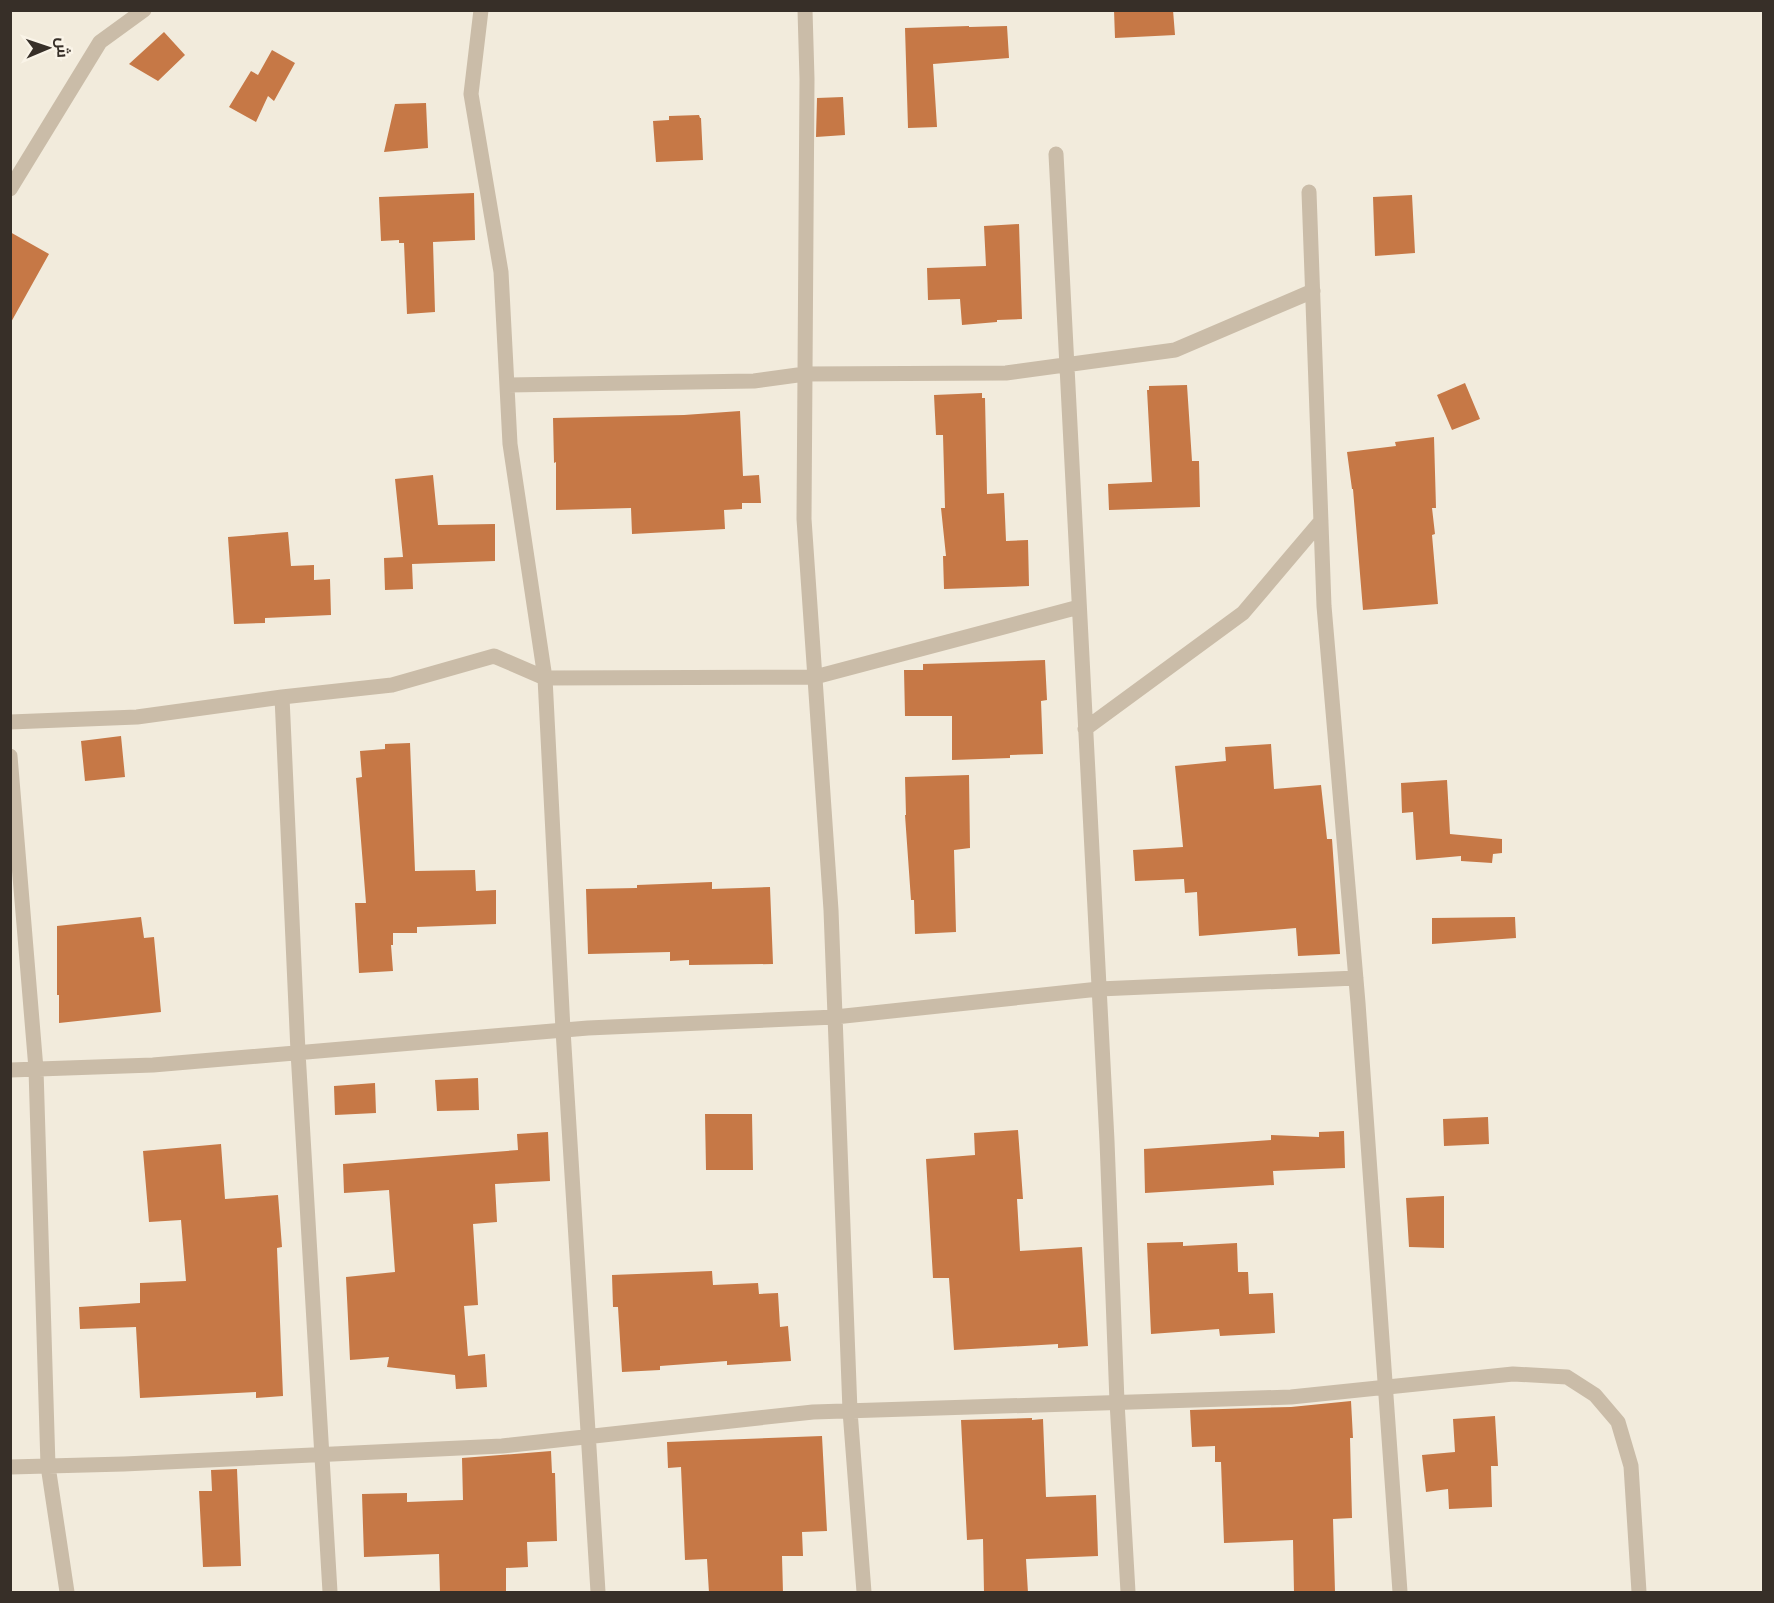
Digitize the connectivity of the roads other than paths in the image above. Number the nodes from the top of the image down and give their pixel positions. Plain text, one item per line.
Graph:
1 (144, 10) edge
2 (480, 10) edge
3 (805, 10) edge
4 (1056, 154) dead end
5 (10, 189) edge
6 (1309, 192) dead end
7 (1313, 291) junction
8 (1067, 364) junction
9 (805, 374) junction
10 (507, 385) junction
11 (1321, 521) junction
12 (1079, 607) junction
13 (815, 677) junction
14 (545, 678) junction
15 (282, 697) junction
16 (10, 722) edge
17 (1086, 729) junction
18 (10, 756) edge
19 (1356, 978) junction
20 (1100, 989) junction
21 (835, 1017) junction
22 (564, 1030) junction
23 (298, 1052) junction
24 (36, 1069) junction
25 (10, 1070) edge
26 (1385, 1387) junction
27 (1117, 1402) junction
28 (850, 1410) junction
29 (587, 1437) junction
30 (321, 1455) junction
31 (48, 1466) junction
32 (10, 1467) edge
33 (67, 1593) edge
34 (330, 1593) edge
35 (598, 1593) edge
36 (864, 1593) edge
37 (1128, 1593) edge
38 (1400, 1593) edge
39 (1639, 1593) edge

1 - 5 street
2 - 10 street
3 - 9 street
4 - 8 street
6 - 7 street
7 - 8 street
7 - 11 street
8 - 9 street
8 - 12 street
9 - 10 street
9 - 13 street
10 - 14 street
11 - 17 street
11 - 19 street
12 - 13 street
12 - 17 street
13 - 14 street
13 - 21 street
14 - 15 street
14 - 22 street
15 - 16 street
15 - 23 street
17 - 20 street
18 - 24 street
19 - 20 street
19 - 26 street
20 - 21 street
20 - 27 street
21 - 22 street
21 - 28 street
22 - 23 street
22 - 29 street
23 - 24 street
23 - 30 street
24 - 25 street
24 - 31 street
26 - 27 street
26 - 38 street
26 - 39 street
27 - 28 street
27 - 37 street
28 - 29 street
28 - 36 street
29 - 30 street
29 - 35 street
30 - 31 street
30 - 34 street
31 - 32 street
31 - 33 street

